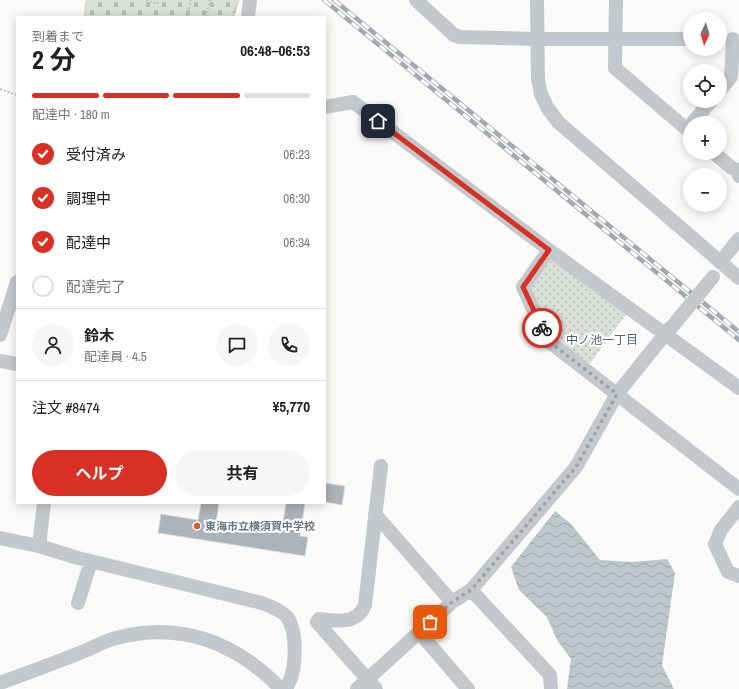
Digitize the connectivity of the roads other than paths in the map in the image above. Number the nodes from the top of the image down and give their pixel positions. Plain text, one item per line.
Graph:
1 (250, 0) edge
2 (537, 0) edge
3 (616, 0) edge
4 (419, 1) edge
5 (248, 16) edge
6 (537, 39) junction
7 (616, 39) junction
8 (683, 39) edge
9 (731, 39) edge
10 (727, 82) edge
11 (326, 107) edge
12 (706, 108) edge
13 (699, 116) edge
14 (683, 122) edge
15 (722, 160) edge
16 (738, 172) edge
17 (739, 239) edge
18 (549, 250) junction
19 (721, 264) junction
20 (739, 278) edge
21 (16, 285) edge
22 (668, 331) junction
23 (0, 335) edge
24 (0, 361) edge
25 (16, 364) edge
26 (739, 388) edge
27 (617, 394) junction
28 (381, 466) dead end
29 (739, 489) edge
30 (44, 504) edge
31 (739, 507) edge
32 (375, 514) junction
33 (0, 538) edge
34 (39, 546) junction
35 (91, 561) junction
36 (739, 576) edge
37 (471, 590) junction
38 (452, 602) junction
39 (78, 603) dead end
40 (419, 632) junction
41 (0, 683) edge
42 (372, 684) edge
43 (281, 689) edge
44 (285, 689) edge
45 (357, 689) edge
46 (468, 689) edge
47 (551, 689) edge

1 - 5 street
2 - 6 street
3 - 7 street
4 - 6 street
6 - 7 street
6 - 19 street
7 - 8 street
7 - 14 street
9 - 10 street
11 - 18 street
12 - 13 street
15 - 16 street
17 - 19 street
18 - 22 street
18 - 27 street
19 - 20 street
19 - 22 street, bridge
21 - 23 street
22 - 26 street
22 - 27 street
24 - 25 street
27 - 29 street
27 - 37 street
28 - 32 street
30 - 34 street
31 - 36 street
32 - 38 street
32 - 42 street
33 - 34 street
34 - 35 street
35 - 39 street
35 - 44 street
37 - 38 street
37 - 47 street
38 - 40 street
40 - 42 street
40 - 46 street
41 - 43 street
42 - 45 street

